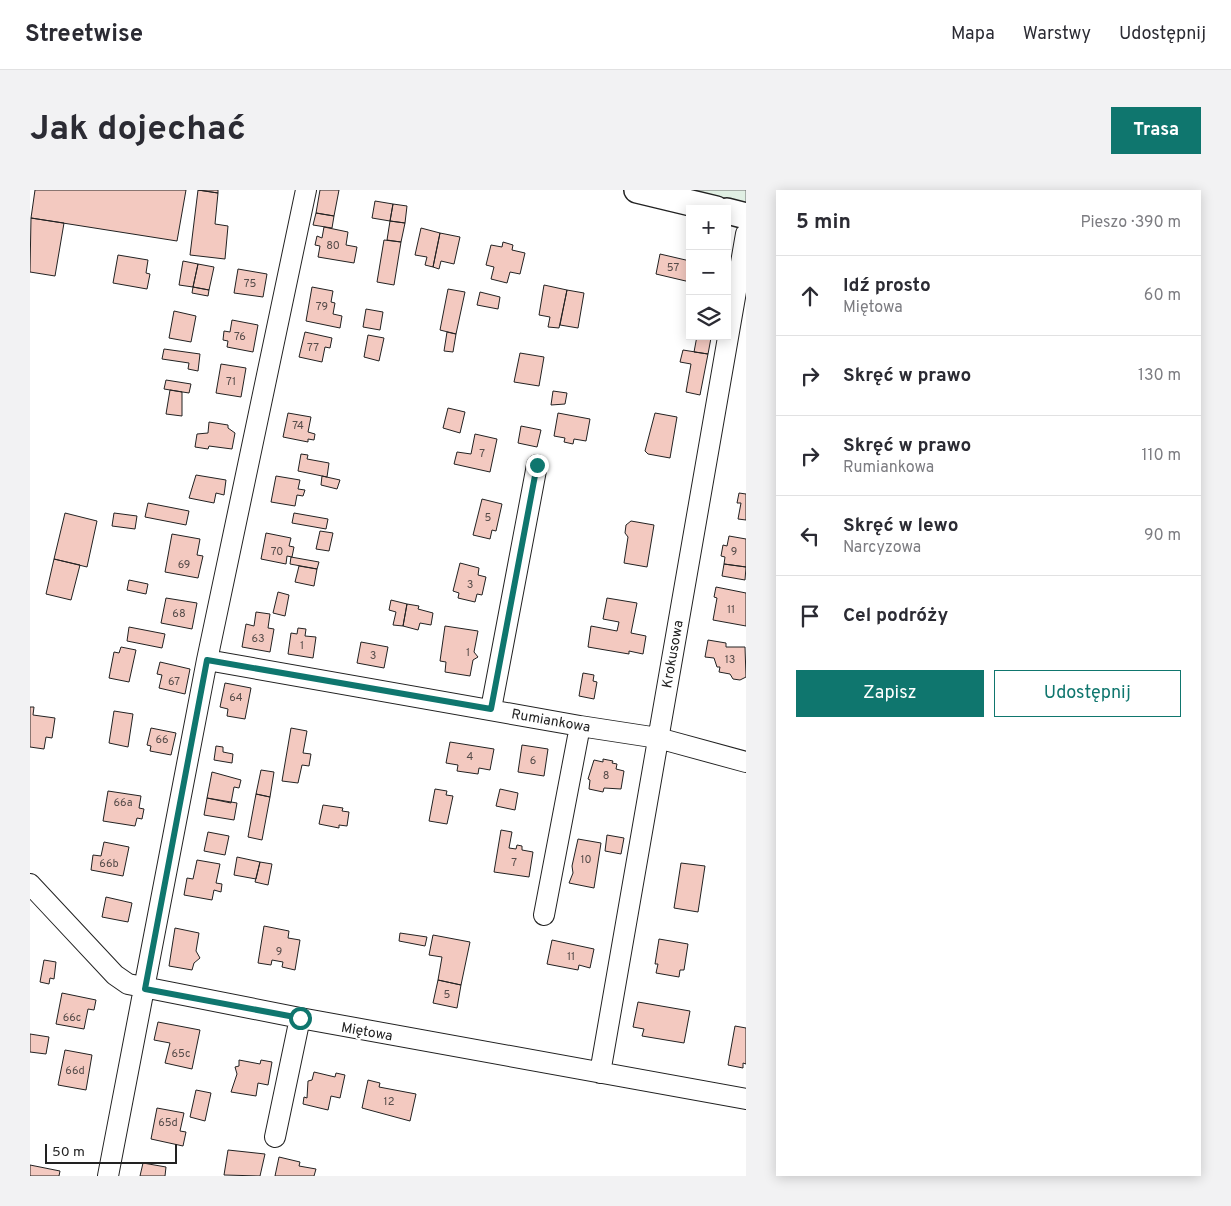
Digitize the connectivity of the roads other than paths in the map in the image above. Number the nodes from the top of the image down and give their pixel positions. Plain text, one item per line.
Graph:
1 (306, 190) edge
2 (637, 190) edge
3 (699, 205) edge
4 (731, 212) edge
5 (746, 216) edge
6 (746, 234) edge
7 (537, 465) dead end
8 (207, 660) junction
9 (491, 709) junction
10 (580, 726) junction
11 (658, 738) junction
12 (746, 762) edge
13 (30, 884) edge
14 (544, 915) dead end
15 (145, 989) junction
16 (300, 1018) junction
17 (600, 1073) junction
18 (746, 1099) edge
19 (275, 1137) dead end
20 (108, 1176) edge

1 - 8 street
2 - 3 main road
4 - 5 main road
6 - 11 street, Krokusowa
7 - 9 street
8 - 9 street, Rumiankowa
8 - 15 street
9 - 10 street, Rumiankowa
10 - 11 street, Rumiankowa
10 - 14 street
11 - 12 street, Rumiankowa
11 - 17 street, Krokusowa
13 - 15 street, Miętowa
15 - 16 street, Miętowa
15 - 20 street
16 - 17 street, Miętowa
16 - 19 street
17 - 18 street, Miętowa

